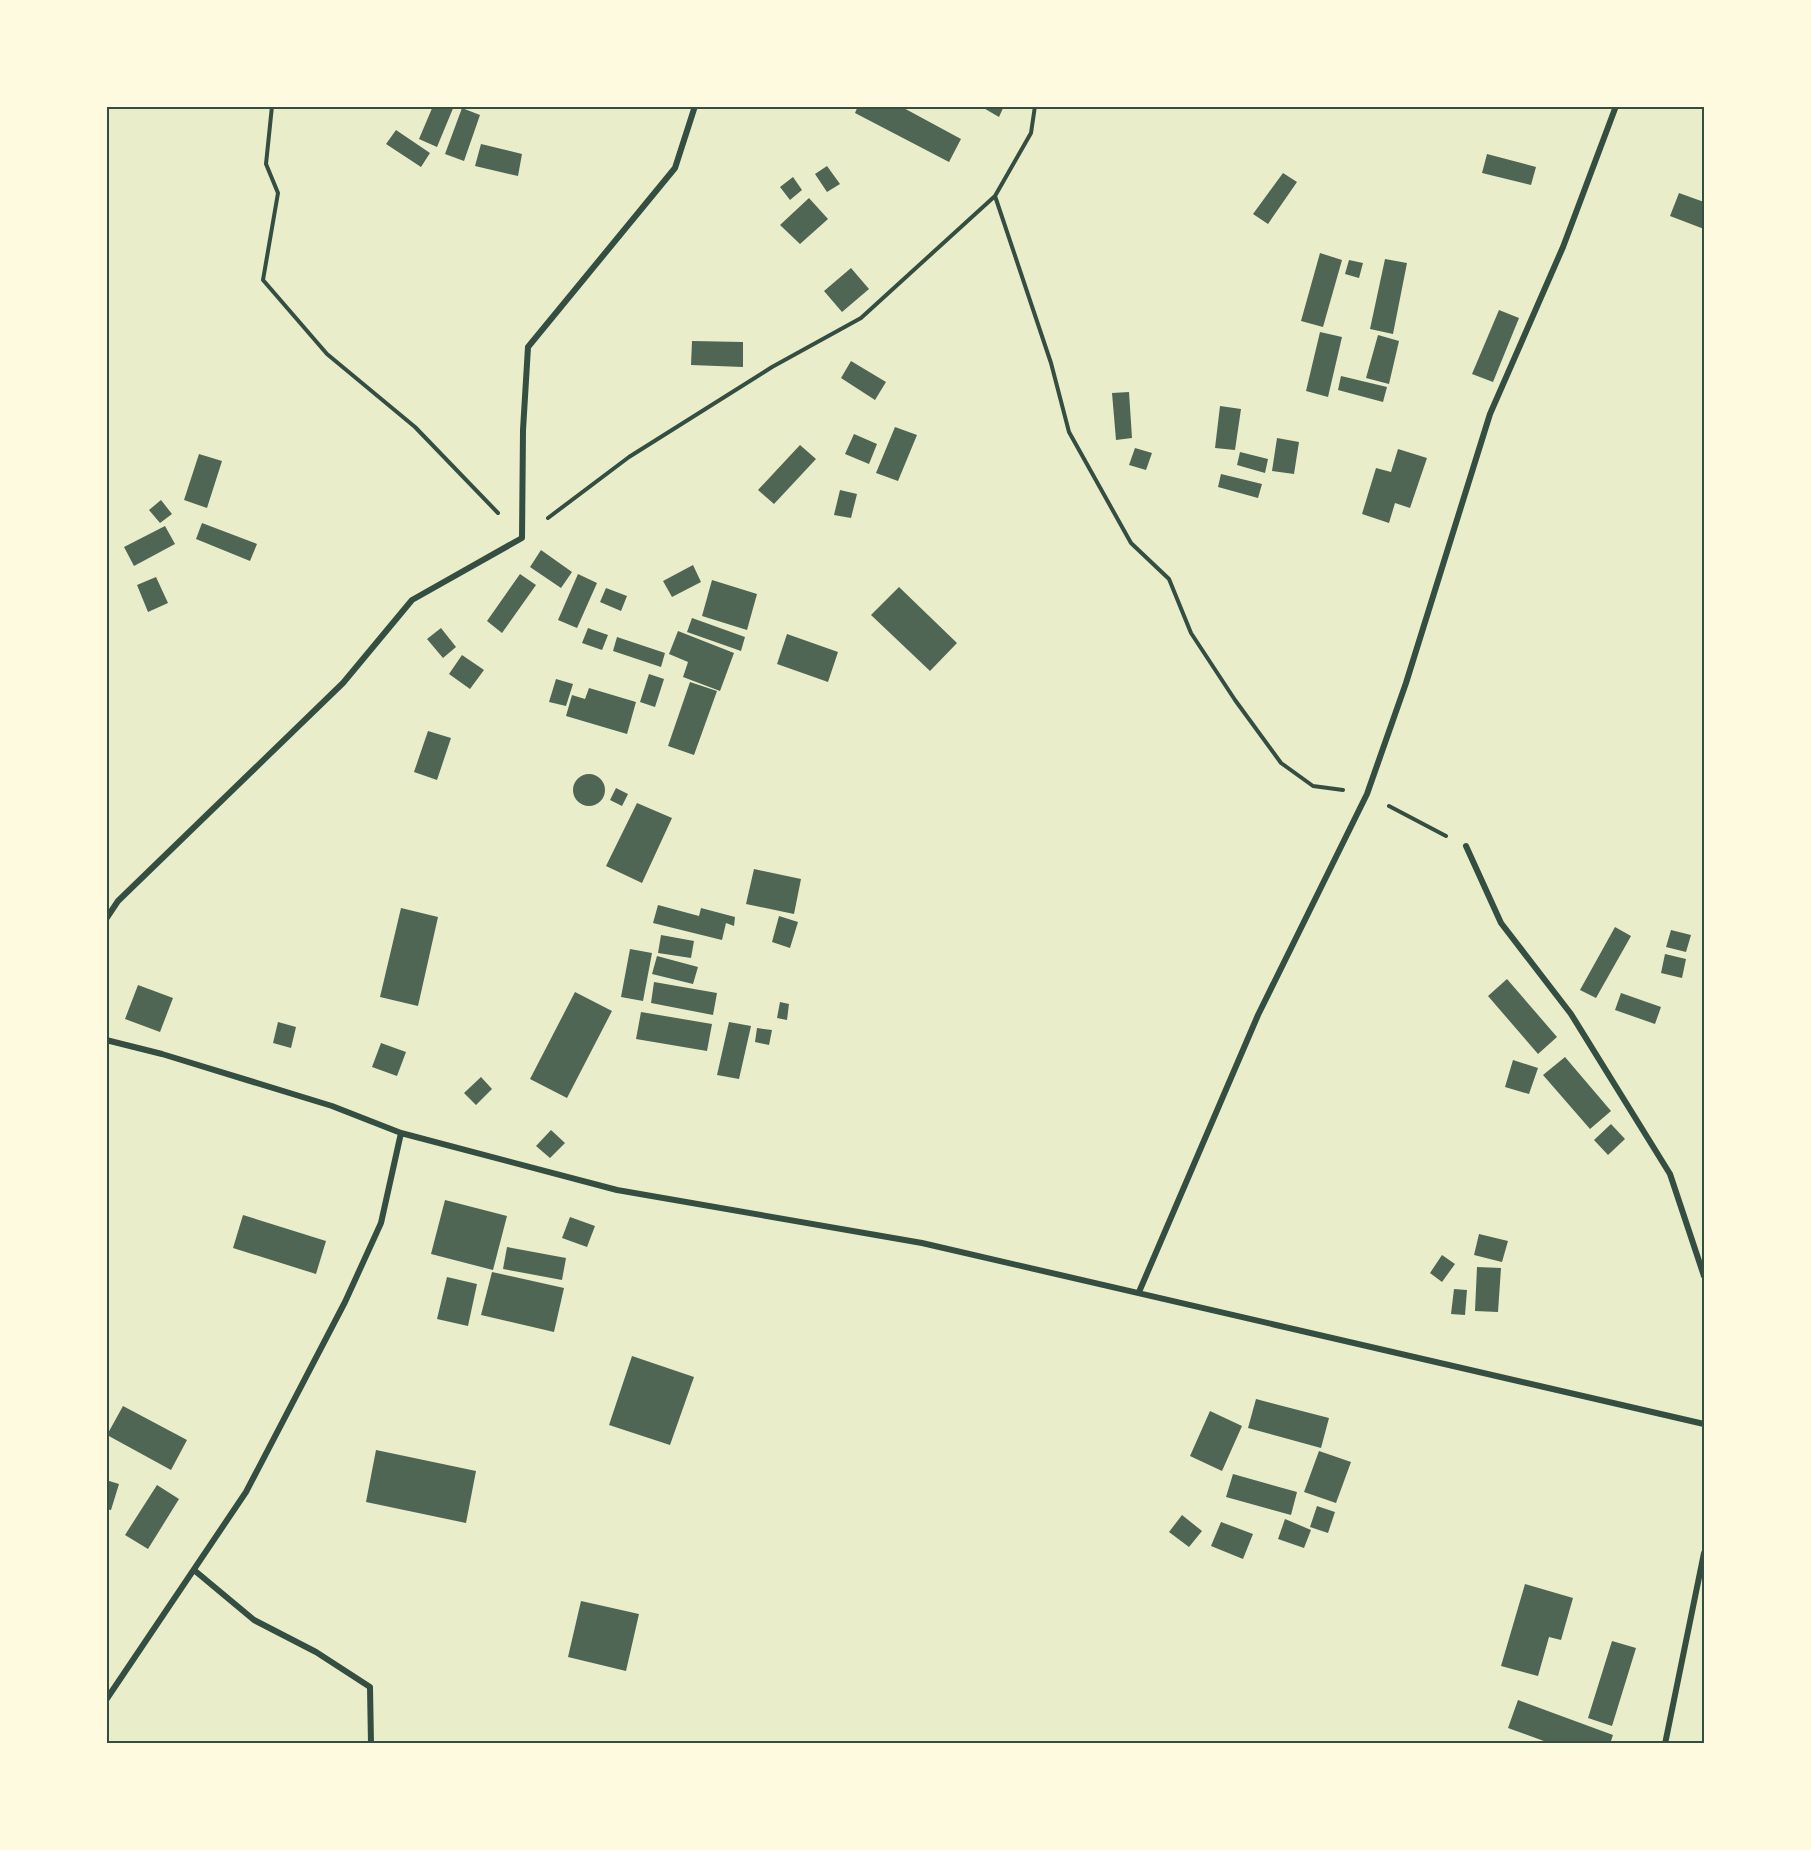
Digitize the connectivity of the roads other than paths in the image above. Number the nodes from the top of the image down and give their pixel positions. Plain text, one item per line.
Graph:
1 (695, 106) edge
2 (1616, 106) edge
3 (1466, 846) road end
4 (106, 919) edge
5 (106, 1040) edge
6 (401, 1134) junction
7 (1704, 1276) edge
8 (1139, 1292) junction
9 (1704, 1424) edge
10 (1704, 1553) edge
11 (194, 1570) junction
12 (106, 1700) edge
13 (371, 1743) edge
14 (1665, 1743) edge

1 - 4 street
2 - 8 street
3 - 7 street
5 - 6 street
6 - 8 street
6 - 11 street
8 - 9 street
10 - 14 street
11 - 12 street
11 - 13 street

